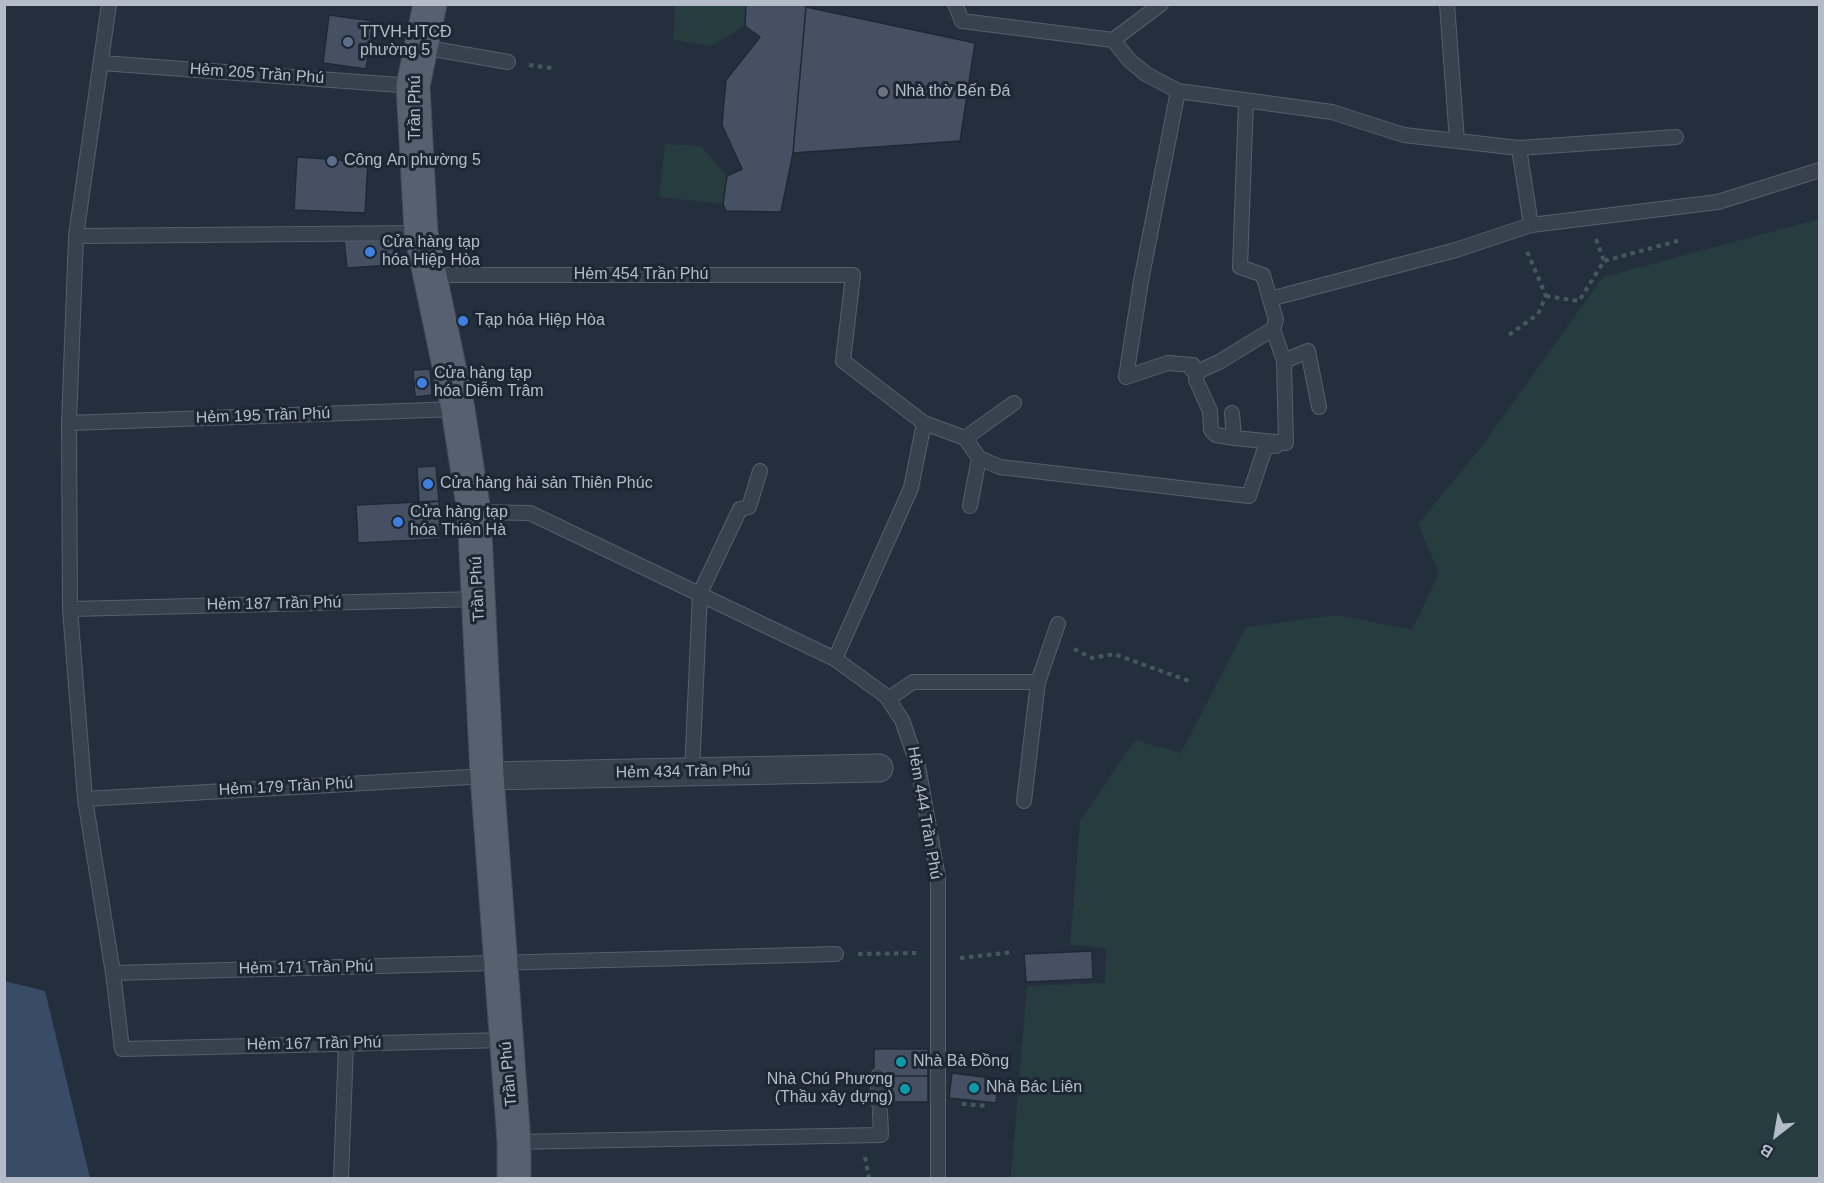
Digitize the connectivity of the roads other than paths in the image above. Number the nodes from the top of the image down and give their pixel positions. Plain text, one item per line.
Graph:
1 (109, 4) edge
2 (430, 4) edge
3 (956, 4) edge
4 (1161, 4) edge
5 (1447, 4) edge
6 (1113, 40) junction
7 (420, 46) junction
8 (508, 62) dead end
9 (102, 63) junction
10 (413, 86) junction
11 (1178, 91) junction
12 (1246, 102) junction
13 (1676, 136) dead end
14 (1457, 141) junction
15 (1519, 148) junction
16 (1820, 170) edge
17 (1524, 227) junction
18 (421, 233) junction
19 (76, 236) junction
20 (429, 275) junction
21 (1270, 299) junction
22 (1273, 329) junction
23 (1284, 361) junction
24 (1197, 372) junction
25 (1014, 403) dead end
26 (1319, 407) dead end
27 (458, 409) junction
28 (1232, 413) dead end
29 (69, 423) junction
30 (924, 423) junction
31 (965, 438) junction
32 (1234, 438) junction
33 (1286, 447) dead end
34 (979, 458) junction
35 (760, 471) dead end
36 (970, 506) dead end
37 (474, 512) junction
38 (700, 593) junction
39 (479, 599) junction
40 (70, 609) junction
41 (1058, 624) dead end
42 (835, 659) junction
43 (1038, 682) junction
44 (888, 699) junction
45 (879, 768) dead end
46 (692, 772) junction
47 (487, 776) junction
48 (85, 799) junction
49 (1024, 801) dead end
50 (836, 954) road end
51 (500, 964) junction
52 (113, 973) junction
53 (506, 1040) junction
54 (346, 1044) junction
55 (878, 1076) dead end
56 (514, 1142) junction
57 (341, 1179) edge
58 (514, 1179) edge
59 (938, 1179) edge

1 - 9 lane
2 - 7 main road, Trần Phú
3 - 6 lane
4 - 6 lane
5 - 14 lane
6 - 11 lane
7 - 8 lane
7 - 10 main road, Trần Phú
9 - 10 lane, Hẻm 205 Trần Phú
9 - 19 lane
10 - 18 main road, Trần Phú
11 - 12 lane
11 - 24 lane
12 - 14 lane
12 - 21 lane
13 - 15 lane
14 - 15 lane
15 - 17 lane
16 - 17 lane
17 - 21 lane
18 - 19 lane
18 - 20 main road, Trần Phú
19 - 29 lane
20 - 27 main road, Trần Phú
20 - 30 lane, Hẻm 454 Trần Phú
21 - 22 lane
22 - 23 lane
22 - 24 lane
23 - 26 lane
23 - 32 lane
24 - 32 lane
25 - 31 lane
27 - 29 lane, Hẻm 195 Trần Phú
27 - 37 main road, Trần Phú
28 - 32 lane
29 - 40 lane
30 - 31 lane
30 - 42 lane
31 - 34 lane
33 - 34 lane
34 - 36 lane
35 - 38 lane
37 - 38 lane, Hẻm 444 Trần Phú
37 - 39 main road, Trần Phú
38 - 42 lane, Hẻm 444 Trần Phú
38 - 46 lane
39 - 40 lane, Hẻm 187 Trần Phú
39 - 47 main road, Trần Phú
40 - 48 lane
41 - 43 lane
42 - 44 lane, Hẻm 444 Trần Phú
43 - 44 lane
43 - 49 lane
44 - 59 lane, Hẻm 444 Trần Phú
45 - 46 street, Hẻm 434 Trần Phú
46 - 47 street, Hẻm 434 Trần Phú
47 - 48 lane, Hẻm 179 Trần Phú
47 - 51 main road, Trần Phú
48 - 52 lane
50 - 51 lane, Hẻm 171 Trần Phú
51 - 52 lane, Hẻm 171 Trần Phú
51 - 53 main road, Trần Phú
52 - 54 lane, Hẻm 167 Trần Phú
53 - 54 lane, Hẻm 167 Trần Phú
53 - 56 main road, Trần Phú
54 - 57 lane
55 - 56 lane
56 - 58 main road, Trần Phú

